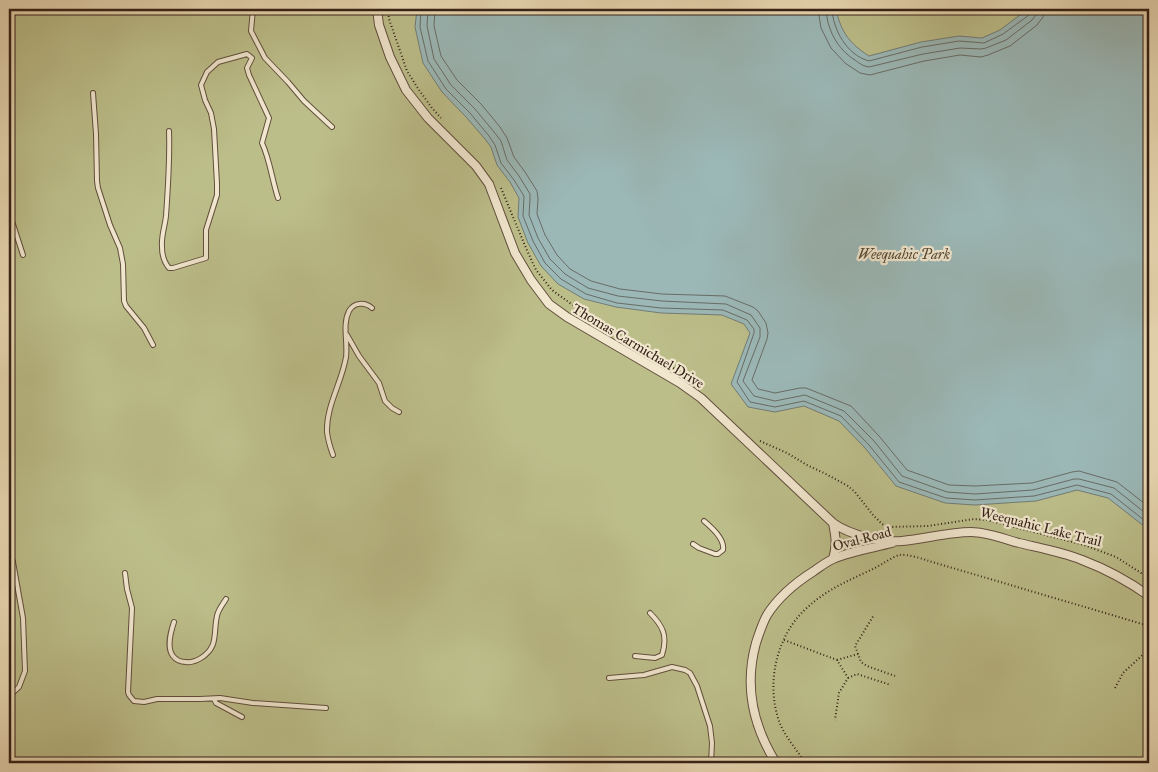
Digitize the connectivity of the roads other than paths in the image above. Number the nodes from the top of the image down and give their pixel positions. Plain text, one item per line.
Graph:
1 (252, 9) edge
2 (377, 9) edge
3 (93, 93) dead end
4 (332, 127) dead end
5 (169, 131) dead end
6 (278, 198) dead end
7 (9, 212) edge
8 (23, 256) dead end
9 (372, 308) dead end
10 (346, 333) junction
11 (153, 345) dead end
12 (399, 412) dead end
13 (333, 455) dead end
14 (704, 521) dead end
15 (833, 523) junction
16 (901, 541) junction
17 (694, 544) dead end
18 (9, 548) edge
19 (832, 559) junction
20 (125, 573) dead end
21 (1149, 596) edge
22 (226, 599) dead end
23 (650, 613) dead end
24 (174, 622) dead end
25 (635, 656) dead end
26 (609, 678) dead end
27 (9, 696) edge
28 (214, 699) junction
29 (326, 708) dead end
30 (242, 717) dead end
31 (712, 763) edge
32 (776, 763) edge

1 - 4 lane
2 - 15 street, Thomas Carmichael Drive
3 - 11 lane
5 - 6 lane
7 - 8 lane
9 - 10 lane
10 - 12 lane
10 - 13 lane
14 - 17 lane
15 - 16 street, Thomas Carmichael Drive
15 - 19 street
16 - 19 street, Oval Road
16 - 21 street, Thomas Carmichael Drive
18 - 27 lane
19 - 32 street, Oval Road
20 - 28 lane
22 - 24 lane
23 - 25 lane
26 - 31 lane
28 - 29 lane
28 - 30 lane

